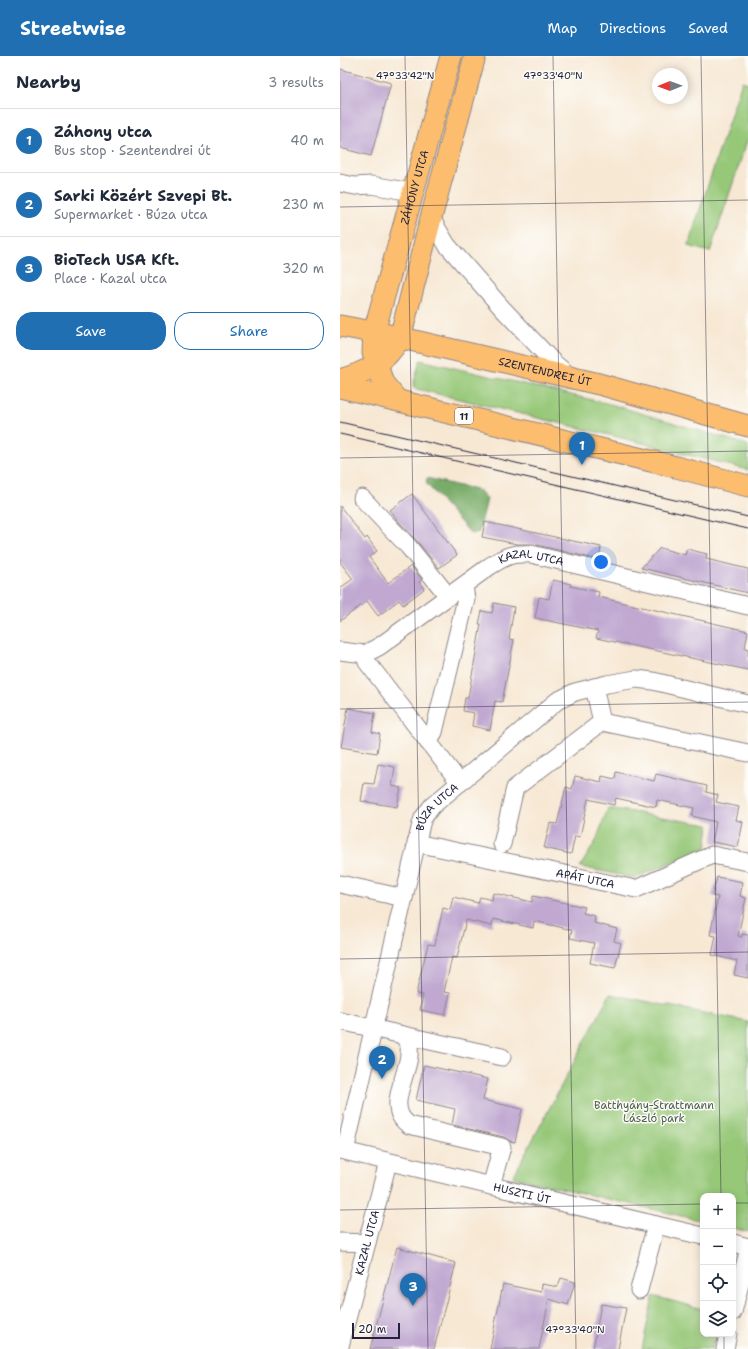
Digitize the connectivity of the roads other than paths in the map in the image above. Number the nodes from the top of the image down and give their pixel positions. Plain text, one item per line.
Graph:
1 (451, 56) edge
2 (475, 56) edge
3 (340, 182) edge
4 (412, 192) junction
5 (431, 218) junction
6 (340, 326) edge
7 (374, 332) junction
8 (400, 338) junction
9 (378, 364) junction
10 (572, 378) junction
11 (340, 380) edge
12 (340, 387) edge
13 (397, 400) junction
14 (748, 426) edge
15 (748, 486) edge
16 (362, 498) dead end
17 (464, 586) junction
18 (448, 596) junction
19 (748, 606) edge
20 (340, 651) edge
21 (366, 654) junction
22 (594, 687) junction
23 (748, 704) edge
24 (602, 722) junction
25 (428, 742) junction
26 (748, 753) edge
27 (460, 783) junction
28 (416, 843) junction
29 (502, 844) dead end
30 (748, 862) edge
31 (340, 884) edge
32 (404, 898) junction
33 (340, 1021) edge
34 (373, 1028) junction
35 (402, 1035) junction
36 (502, 1057) dead end
37 (342, 1151) edge
38 (388, 1162) junction
39 (491, 1186) junction
40 (656, 1225) junction
41 (700, 1235) edge
42 (340, 1242) edge
43 (368, 1243) junction
44 (736, 1244) edge
45 (748, 1247) edge
46 (748, 1252) edge
47 (640, 1290) dead end
48 (739, 1307) edge
49 (727, 1337) edge
50 (340, 1346) edge
51 (725, 1349) edge

1 - 4 main road, ZÁHONY UTCA
2 - 5 main road
3 - 4 street
4 - 7 main road, ZÁHONY UTCA
5 - 8 main road
5 - 10 street
6 - 7 main road, SZENTENDREI ÚT
7 - 8 main road, SZENTENDREI ÚT
7 - 9 main road, ZÁHONY UTCA
8 - 9 main road
8 - 10 main road, SZENTENDREI ÚT
9 - 11 main road
9 - 13 main road, ZÁHONY UTCA
10 - 14 main road, SZENTENDREI ÚT
12 - 13 main road, 11
13 - 15 main road, 11
16 - 18 street
17 - 18 street, KAZAL UTCA
17 - 19 street, KAZAL UTCA
17 - 25 street
18 - 21 street, KAZAL UTCA
20 - 21 street
21 - 25 street
22 - 23 street, BÚZA UTCA
22 - 24 street
22 - 27 street, BÚZA UTCA
24 - 26 street
24 - 29 street
25 - 27 street
27 - 28 street, BÚZA UTCA
28 - 30 street, APÁT UTCA
28 - 32 street, BÚZA UTCA
31 - 32 street
32 - 34 street, BÚZA UTCA
33 - 34 street
34 - 35 street
34 - 37 street, BÚZA UTCA
35 - 36 street
35 - 39 street
37 - 38 street, HUSZTI ÚT
38 - 39 street, HUSZTI ÚT
38 - 43 street, KAZAL UTCA
39 - 40 street, HUSZTI ÚT
40 - 41 street, HUSZTI ÚT
40 - 47 street
42 - 43 street
43 - 50 street, KAZAL UTCA
44 - 45 street
46 - 48 street
49 - 51 street

